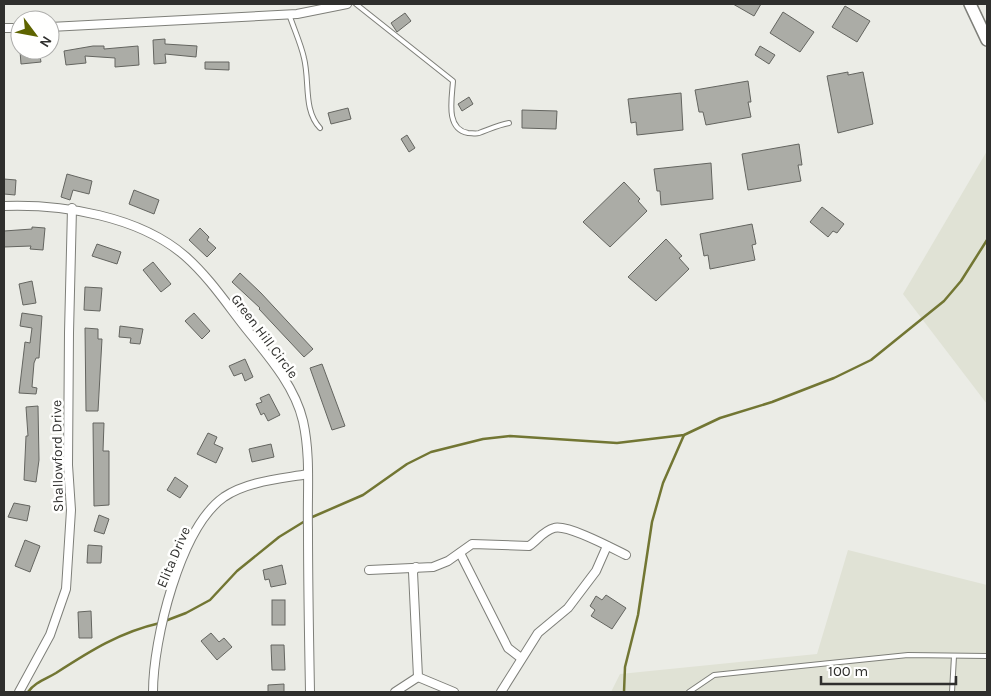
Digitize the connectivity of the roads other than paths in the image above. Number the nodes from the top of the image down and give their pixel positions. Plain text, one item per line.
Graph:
1 (347, 4) edge
2 (356, 4) edge
3 (970, 4) edge
4 (289, 14) junction
5 (60, 26) edge
6 (987, 40) edge
7 (509, 123) dead end
8 (320, 128) dead end
9 (4, 206) edge
10 (72, 208) junction
11 (308, 474) junction
12 (607, 546) junction
13 (460, 553) junction
14 (626, 555) dead end
15 (416, 567) junction
16 (369, 570) dead end
17 (954, 656) junction
18 (987, 656) edge
19 (521, 658) junction
20 (418, 677) junction
21 (19, 692) edge
22 (153, 692) edge
23 (310, 692) edge
24 (395, 692) edge
25 (454, 692) edge
26 (501, 692) edge
27 (689, 692) edge
28 (952, 692) edge

1 - 4 street
2 - 7 lane
3 - 6 main road
4 - 5 street
4 - 8 lane
9 - 10 street, Green Hill Circle
10 - 11 street, Green Hill Circle
10 - 21 street, Shallowford Drive
11 - 22 street, Elita Drive
11 - 23 street, Green Hill Circle
12 - 13 street
12 - 14 street
12 - 19 street
13 - 15 street
13 - 19 street
15 - 16 street
15 - 20 street
17 - 18 lane
17 - 27 lane
17 - 28 lane
19 - 26 street
20 - 24 street
20 - 25 street

